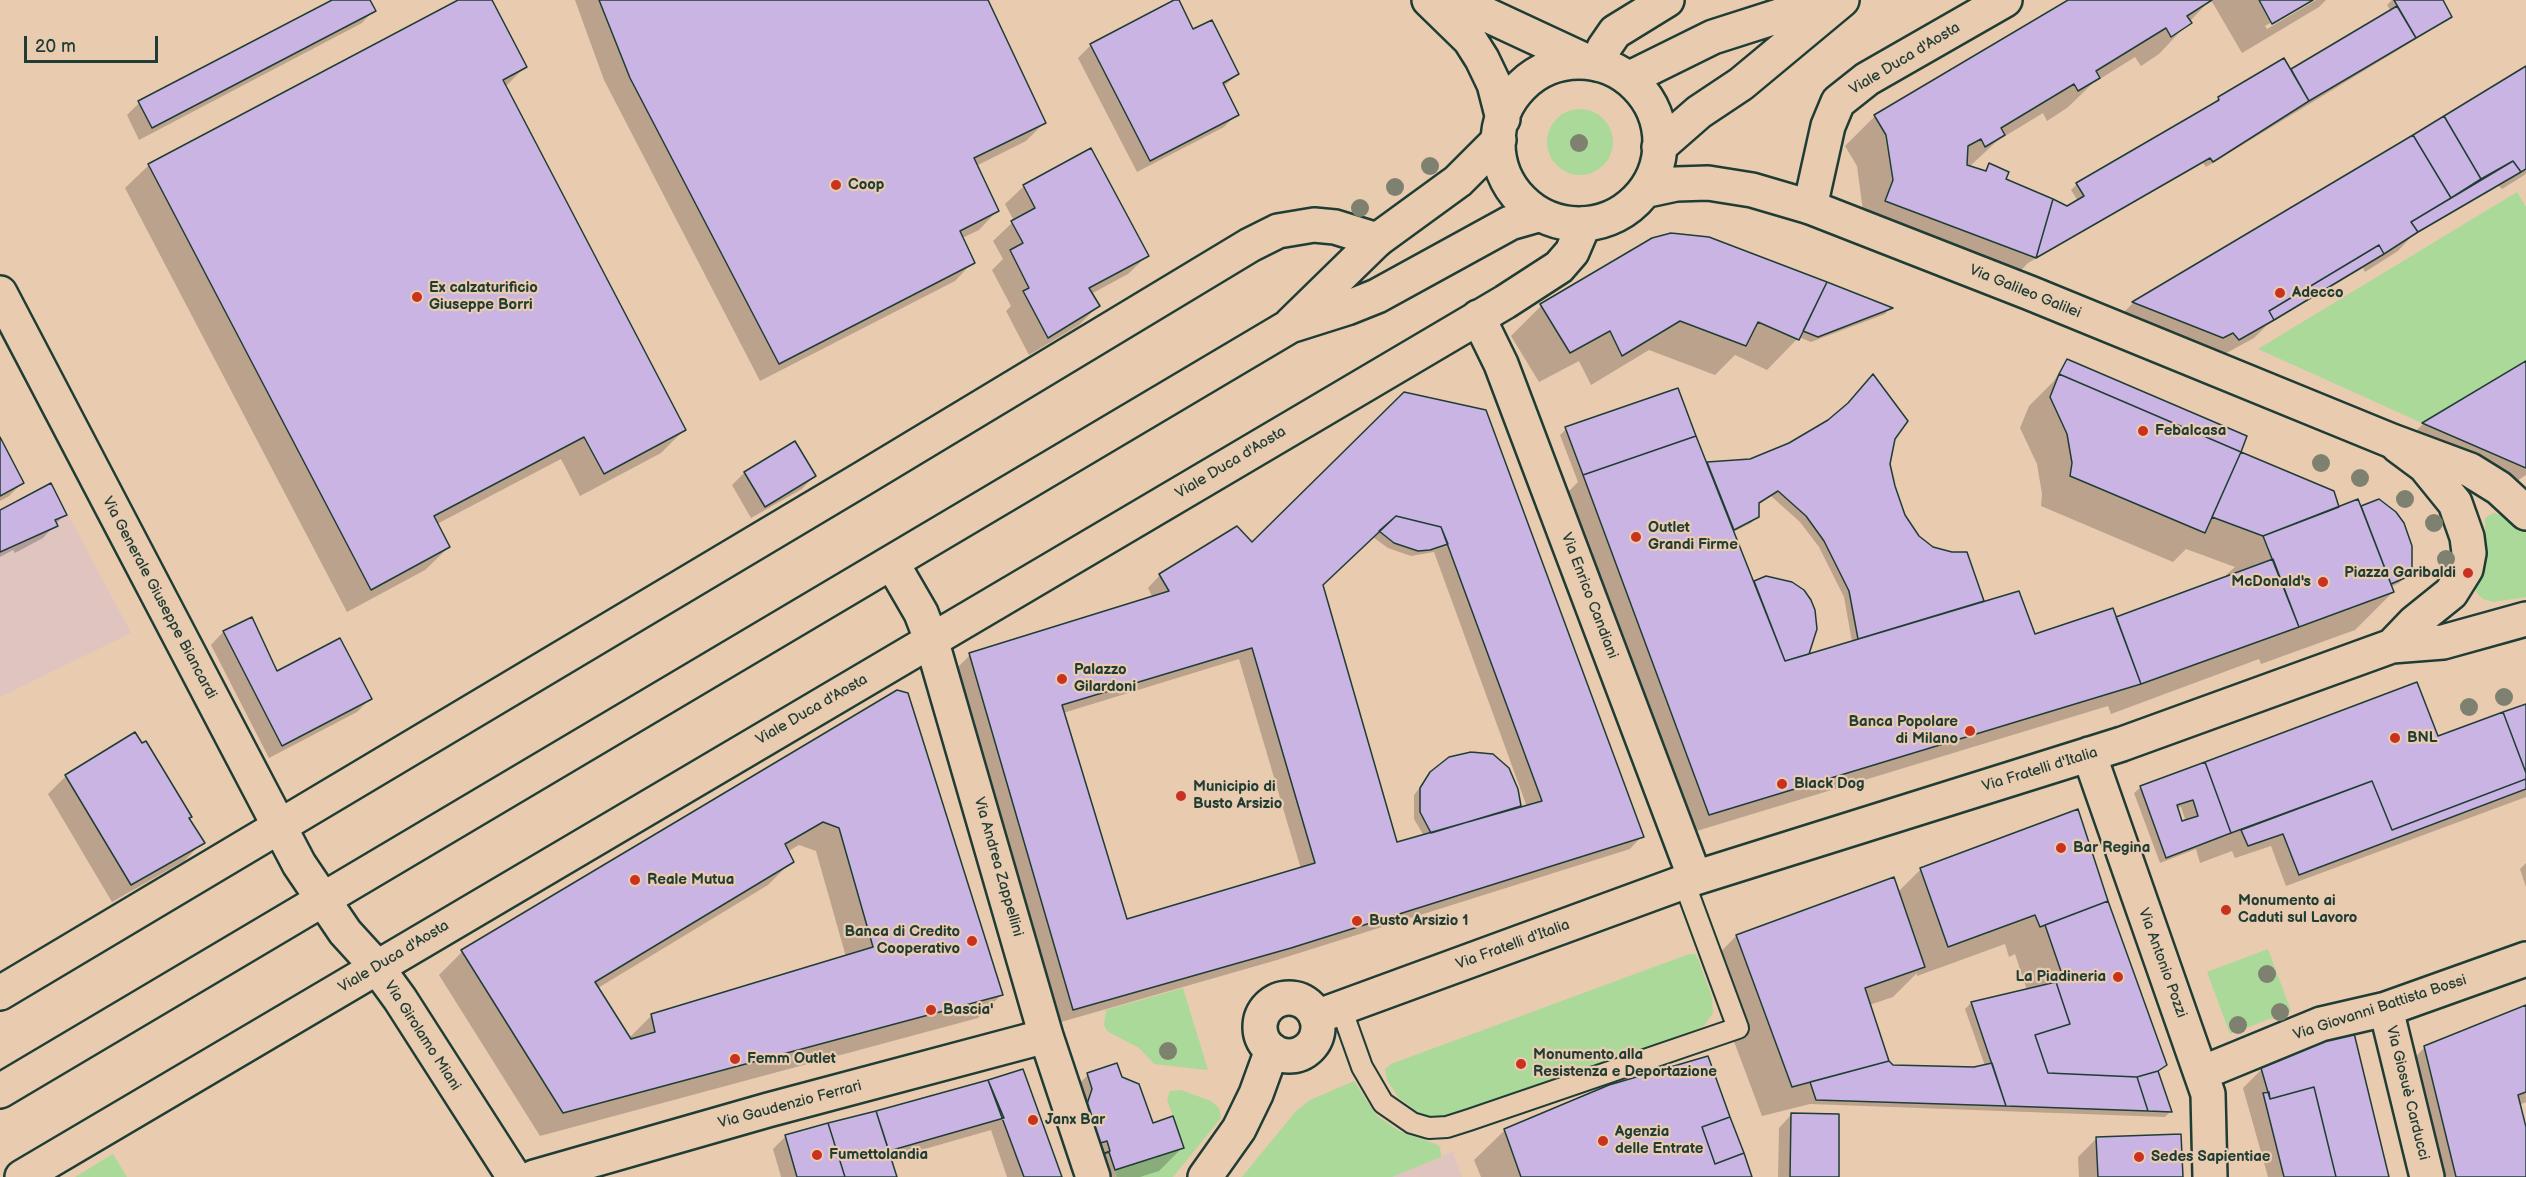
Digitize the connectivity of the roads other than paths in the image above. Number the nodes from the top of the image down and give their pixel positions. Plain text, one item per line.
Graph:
1 (1429, 0) edge
2 (1455, 0) edge
3 (1667, 0) edge
4 (1829, 0) edge
5 (1842, 0) edge
6 (2005, 0) edge
7 (1592, 62) junction
8 (1630, 78) junction
9 (1501, 130) junction
10 (1659, 147) junction
11 (1648, 190) junction
12 (1810, 207) junction
13 (1538, 215) junction
14 (1584, 224) junction
15 (1377, 240) junction
16 (0, 293) edge
17 (1478, 317) junction
18 (1290, 326) junction
19 (2392, 441) junction
20 (2526, 513) edge
21 (892, 563) junction
22 (2526, 619) edge
23 (932, 639) junction
24 (2392, 646) junction
25 (2089, 754) junction
26 (278, 827) junction
27 (1690, 880) junction
28 (322, 901) junction
29 (2526, 959) edge
30 (376, 966) junction
31 (0, 993) edge
32 (2386, 1009) junction
33 (1328, 1013) junction
34 (1046, 1036) junction
35 (1272, 1050) junction
36 (2202, 1073) junction
37 (0, 1091) edge
38 (22, 1177) edge
39 (514, 1177) edge
40 (534, 1177) edge
41 (1093, 1177) edge
42 (1205, 1177) edge
43 (2210, 1177) edge
44 (2427, 1177) edge

1 - 9 street
2 - 7 street
3 - 7 street
4 - 8 street
5 - 10 street
6 - 12 street, Viale Duca d'Aosta
7 - 8 street
7 - 9 street
8 - 10 street
9 - 13 street
9 - 15 street
10 - 11 street
11 - 12 street, Via Galileo Galilei
11 - 14 street
12 - 19 street, Via Galileo Galilei
13 - 14 street
13 - 18 street
14 - 17 street, Viale Duca d'Aosta
15 - 18 street
15 - 26 street
16 - 26 street, Via Generale Giuseppe Biancardi
17 - 23 street, Viale Duca d'Aosta
17 - 27 street, Via Enrico Candiani
18 - 21 street
19 - 20 street
19 - 24 street
21 - 23 street, Via Andrea Zappellini
21 - 28 street
22 - 24 street
23 - 30 street, Viale Duca d'Aosta
23 - 34 street, Via Andrea Zappellini
24 - 25 street, Via Fratelli d'Italia
25 - 27 street, Via Fratelli d'Italia
25 - 36 street, Via Antonio Pozzi
26 - 28 street, Via Generale Giuseppe Biancardi
26 - 31 street
27 - 33 street, Via Fratelli d'Italia
27 - 33 lane
28 - 30 street, Via Girolamo Miani
28 - 37 street
29 - 32 street, Via Giovanni Battista Bossi
30 - 38 street, Viale Duca d'Aosta
30 - 39 street, Via Girolamo Miani
32 - 36 street, Via Giovanni Battista Bossi
32 - 44 street, Via Giosuè Carducci
33 - 35 street
33 - 35 street
34 - 40 street, Via Gaudenzio Ferrari
34 - 41 street, Via Andrea Zappellini
35 - 42 street
36 - 43 street, Via Antonio Pozzi

